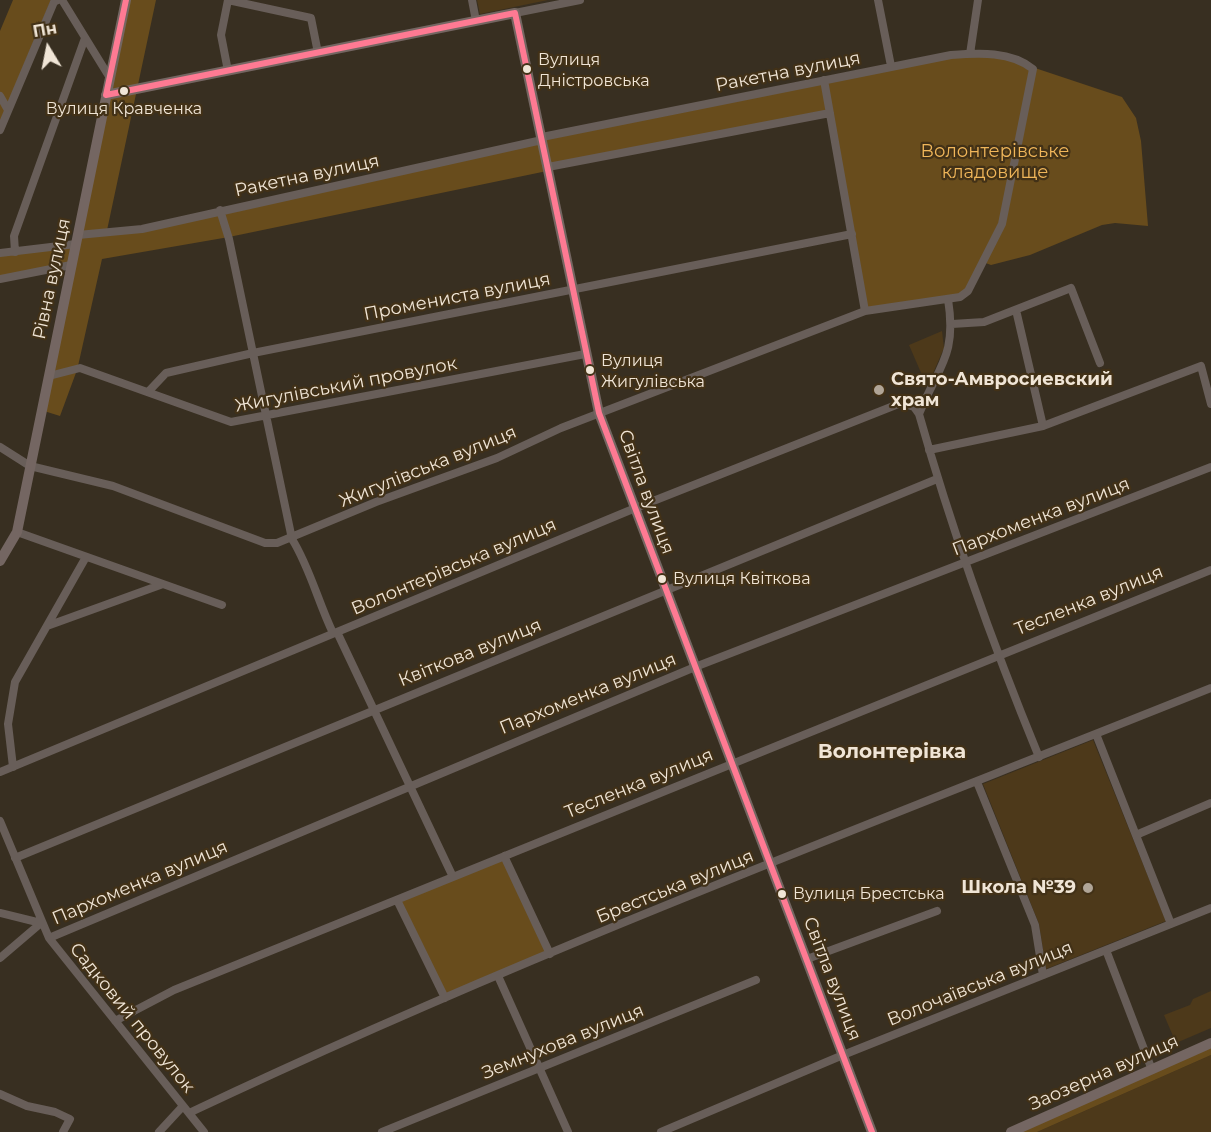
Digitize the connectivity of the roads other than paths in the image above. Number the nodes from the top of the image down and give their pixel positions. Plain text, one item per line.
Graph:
1 (126, 0) edge
2 (472, 0) edge
3 (580, 0) edge
4 (878, 0) edge
5 (978, 0) edge
6 (55, 1) edge
7 (516, 13) junction
8 (476, 21) junction
9 (85, 38) junction
10 (318, 53) junction
11 (970, 54) junction
12 (891, 66) junction
13 (228, 71) junction
14 (110, 78) junction
15 (824, 80) junction
16 (106, 95) junction
17 (0, 96) edge
18 (8, 110) junction
19 (830, 114) junction
20 (0, 129) edge
21 (542, 138) junction
22 (548, 167) junction
23 (220, 210) junction
24 (852, 234) junction
25 (77, 240) junction
26 (15, 252) junction
27 (0, 253) edge
28 (72, 265) junction
29 (0, 279) edge
30 (572, 290) junction
31 (948, 299) junction
32 (865, 310) junction
33 (1016, 310) junction
34 (952, 324) junction
35 (253, 353) junction
36 (585, 354) junction
37 (1100, 363) dead end
38 (49, 376) junction
39 (147, 392) junction
40 (1211, 404) edge
41 (599, 413) junction
42 (919, 414) junction
43 (266, 417) junction
44 (1043, 426) junction
45 (0, 447) edge
46 (929, 450) junction
47 (30, 465) junction
48 (1211, 467) edge
49 (937, 479) junction
50 (633, 509) junction
51 (17, 532) junction
52 (292, 539) junction
53 (86, 557) junction
54 (0, 561) edge
55 (966, 562) junction
56 (1211, 570) edge
57 (163, 584) junction
58 (664, 589) junction
59 (222, 605) dead end
60 (47, 627) junction
61 (335, 633) junction
62 (997, 654) junction
63 (694, 667) junction
64 (1211, 688) edge
65 (375, 708) junction
66 (1096, 734) junction
67 (1039, 757) junction
68 (732, 762) junction
69 (13, 767) junction
70 (0, 772) edge
71 (977, 782) junction
72 (410, 784) junction
73 (1211, 803) edge
74 (0, 821) edge
75 (1136, 835) junction
76 (504, 856) junction
77 (15, 858) junction
78 (771, 864) junction
79 (453, 877) junction
80 (397, 900) junction
81 (1211, 908) edge
82 (937, 911) dead end
83 (0, 913) edge
84 (41, 923) junction
85 (1171, 924) junction
86 (49, 938) junction
87 (1106, 950) junction
88 (550, 954) junction
89 (0, 958) edge
90 (807, 959) junction
91 (1043, 975) junction
92 (498, 976) junction
93 (756, 980) dead end
94 (445, 999) junction
95 (115, 1021) junction
96 (1211, 1044) edge
97 (843, 1055) junction
98 (539, 1068) junction
99 (1152, 1070) junction
100 (0, 1094) edge
101 (183, 1106) junction
102 (189, 1113) junction
103 (63, 1132) edge
104 (159, 1132) edge
105 (204, 1132) edge
106 (382, 1132) edge
107 (568, 1132) edge
108 (661, 1132) edge
109 (872, 1132) edge
110 (1011, 1132) edge

1 - 14 street, Рівна вулиця
2 - 8 street
3 - 7 street
4 - 12 street
5 - 11 street
6 - 9 street
6 - 18 street
7 - 8 street
7 - 21 street, Світла вулиця
8 - 10 street
9 - 14 street
9 - 26 street
10 - 13 street
10 - 13 street
11 - 12 street, Ракетна вулиця
11 - 31 street, Ракетна вулиця
12 - 15 street, Ракетна вулиця
13 - 16 street
14 - 16 street, Рівна вулиця
15 - 19 street
15 - 21 street, Ракетна вулиця
16 - 25 street, Рівна вулиця
17 - 18 street
18 - 20 street
19 - 22 street
19 - 24 street
21 - 22 street, Світла вулиця
21 - 23 street, Ракетна вулиця
22 - 30 street, Світла вулиця
23 - 25 street, Ракетна вулиця
23 - 35 street
24 - 30 street, Промениста вулиця
24 - 32 street
25 - 26 street, Ракетна вулиця
25 - 28 street, Рівна вулиця
26 - 27 street, Ракетна вулиця
28 - 29 street
28 - 38 street, Рівна вулиця
30 - 35 street, Промениста вулиця
30 - 36 street, Світла вулиця
31 - 32 street, Жигулівська вулиця
31 - 34 street
32 - 41 street, Жигулівська вулиця
33 - 34 street
33 - 37 street
33 - 44 street
34 - 42 street
35 - 39 street, Промениста вулиця
35 - 43 street
36 - 41 street, Світла вулиця
36 - 43 street, Жигулівський провулок
38 - 39 street, Жигулівський провулок
38 - 47 street, Рівна вулиця
39 - 43 street, Жигулівський провулок
40 - 44 street
41 - 50 street, Світла вулиця
41 - 52 street, Жигулівська вулиця
42 - 46 street
42 - 50 street, Волонтерівська вулиця
43 - 52 street
44 - 46 street
45 - 47 street, Жигулівська вулиця
46 - 49 street
47 - 51 street, Рівна вулиця
47 - 52 street, Жигулівська вулиця
48 - 55 street, Пархоменка вулиця
49 - 55 street
49 - 58 street, Квіткова вулиця
50 - 58 street, Світла вулиця
50 - 61 street, Волонтерівська вулиця
51 - 53 street
51 - 54 street, Рівна вулиця
52 - 61 street
53 - 57 street
53 - 60 street
55 - 62 street
55 - 63 street, Пархоменка вулиця
56 - 62 street, Тесленка вулиця
57 - 59 street
57 - 60 street
58 - 63 street, Світла вулиця
58 - 65 street, Квіткова вулиця
60 - 69 street
61 - 65 street
61 - 69 street, Волонтерівська вулиця
62 - 67 street
62 - 68 street, Тесленка вулиця
63 - 68 street, Світла вулиця
63 - 72 street, Пархоменка вулиця
64 - 66 street, Брестська вулиця
65 - 72 street
65 - 77 street, Квіткова вулиця
66 - 67 street, Брестська вулиця
66 - 75 street
67 - 71 street, Брестська вулиця
68 - 76 street, Тесленка вулиця
68 - 78 street, Світла вулиця
69 - 70 street, Волонтерівська вулиця
71 - 78 street, Брестська вулиця
71 - 91 street
72 - 79 street
72 - 86 street, Пархоменка вулиця
73 - 75 street
74 - 77 street, Садковий провулок
75 - 85 street
76 - 79 street, Тесленка вулиця
76 - 88 street
77 - 84 street, Садковий провулок
78 - 88 street, Брестська вулиця
78 - 90 street, Світла вулиця
79 - 80 street, Тесленка вулиця
80 - 94 street
80 - 95 street, Тесленка вулиця
81 - 85 street, Волочаївська вулиця
82 - 90 street
83 - 84 street
84 - 86 street, Садковий провулок
84 - 89 street
85 - 87 street, Волочаївська вулиця
86 - 95 street, Садковий провулок
87 - 91 street, Волочаївська вулиця
87 - 99 street
88 - 92 street, Брестська вулиця
90 - 97 street, Світла вулиця
91 - 97 street, Волочаївська вулиця
92 - 94 street, Брестська вулиця
92 - 98 street
93 - 98 street, Земнухова вулиця
94 - 102 street, Брестська вулиця
95 - 101 street, Садковий провулок
96 - 99 street, Заозерна вулиця
97 - 108 street, Волочаївська вулиця
97 - 109 street, Світла вулиця
98 - 106 street, Земнухова вулиця
98 - 107 street
99 - 110 street, Заозерна вулиця
100 - 103 street
101 - 102 street, Садковий провулок
101 - 104 street
102 - 105 street, Садковий провулок

